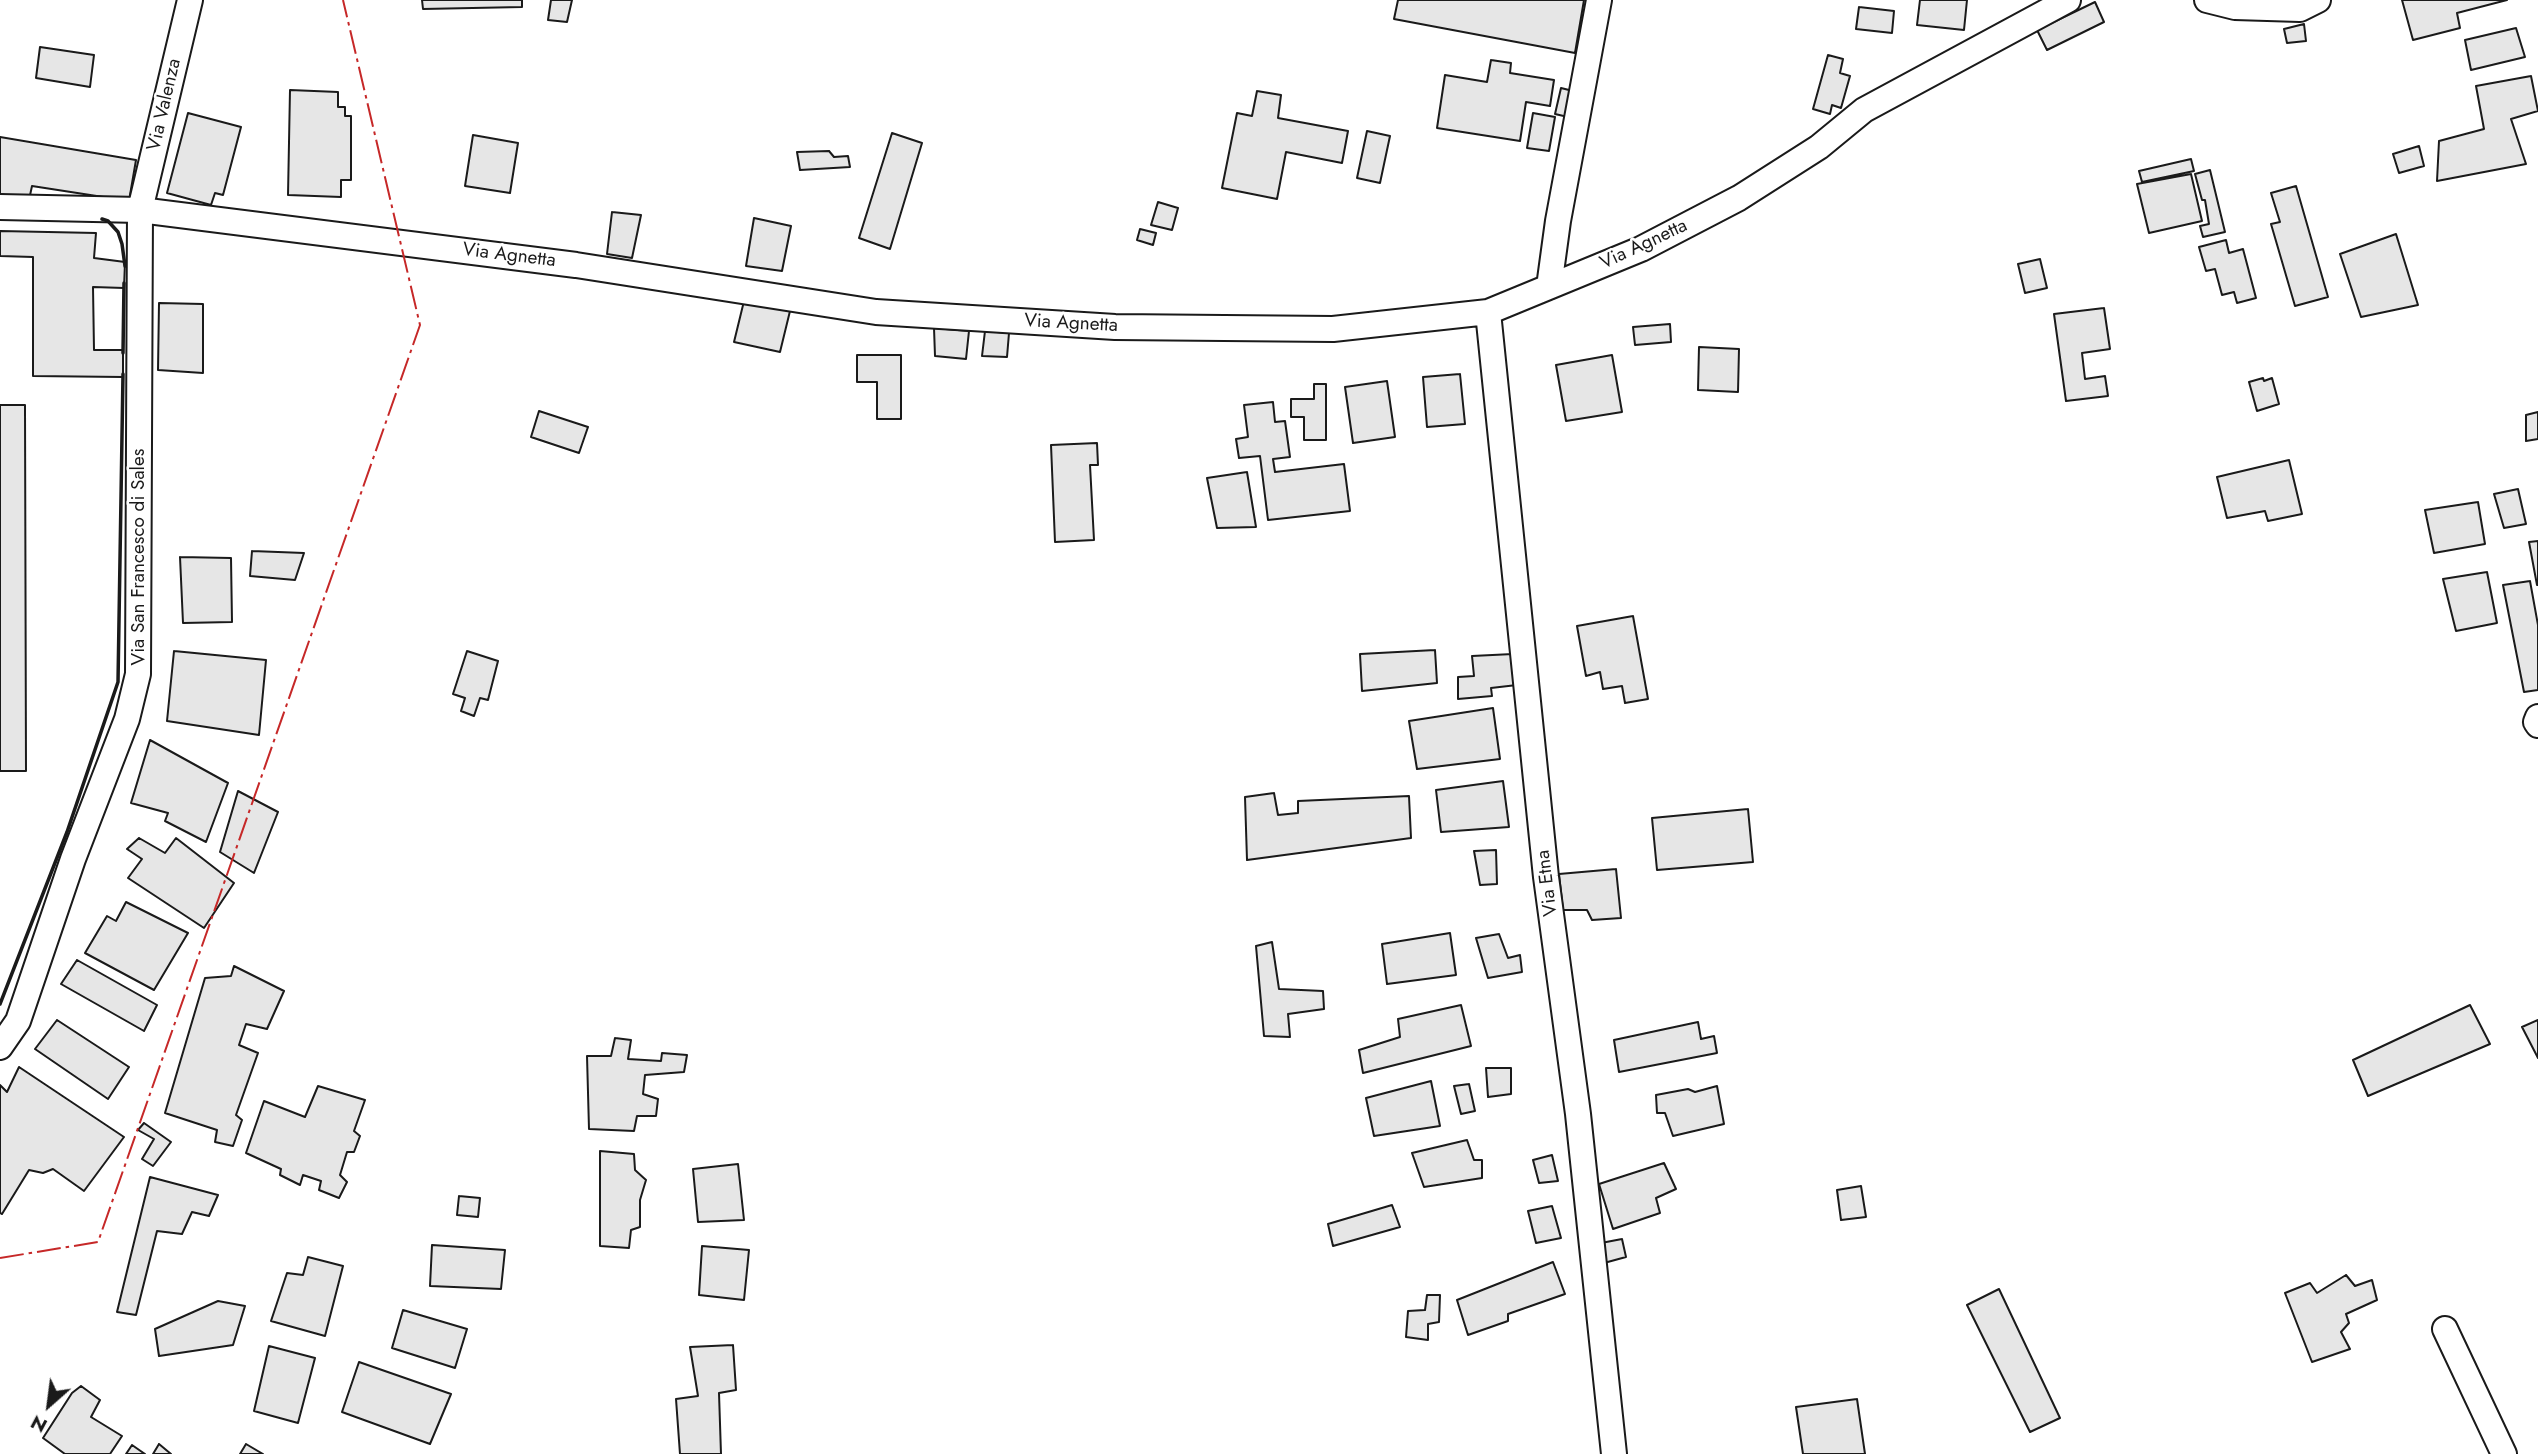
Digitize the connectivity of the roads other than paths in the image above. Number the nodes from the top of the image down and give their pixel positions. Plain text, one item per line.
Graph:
1 (190, 0) edge
2 (1599, 0) edge
3 (2068, 0) edge
4 (2207, 0) edge
5 (2318, 0) edge
6 (0, 207) edge
7 (140, 210) junction
8 (1549, 287) junction
9 (1488, 312) junction
10 (2538, 717) edge
11 (2538, 725) edge
12 (0, 1047) edge
13 (2445, 1329) dead end
14 (1614, 1454) edge
15 (2504, 1454) edge

1 - 7 street, Via Valenza
2 - 8 street
3 - 8 street, Via Agnetta
4 - 5 street
6 - 7 street, Via Agnetta
7 - 9 street, Via Agnetta
7 - 12 street, Via San Francesco di Sales
8 - 9 street, Via Agnetta
9 - 14 street, Via Etna
10 - 11 street
13 - 15 street

